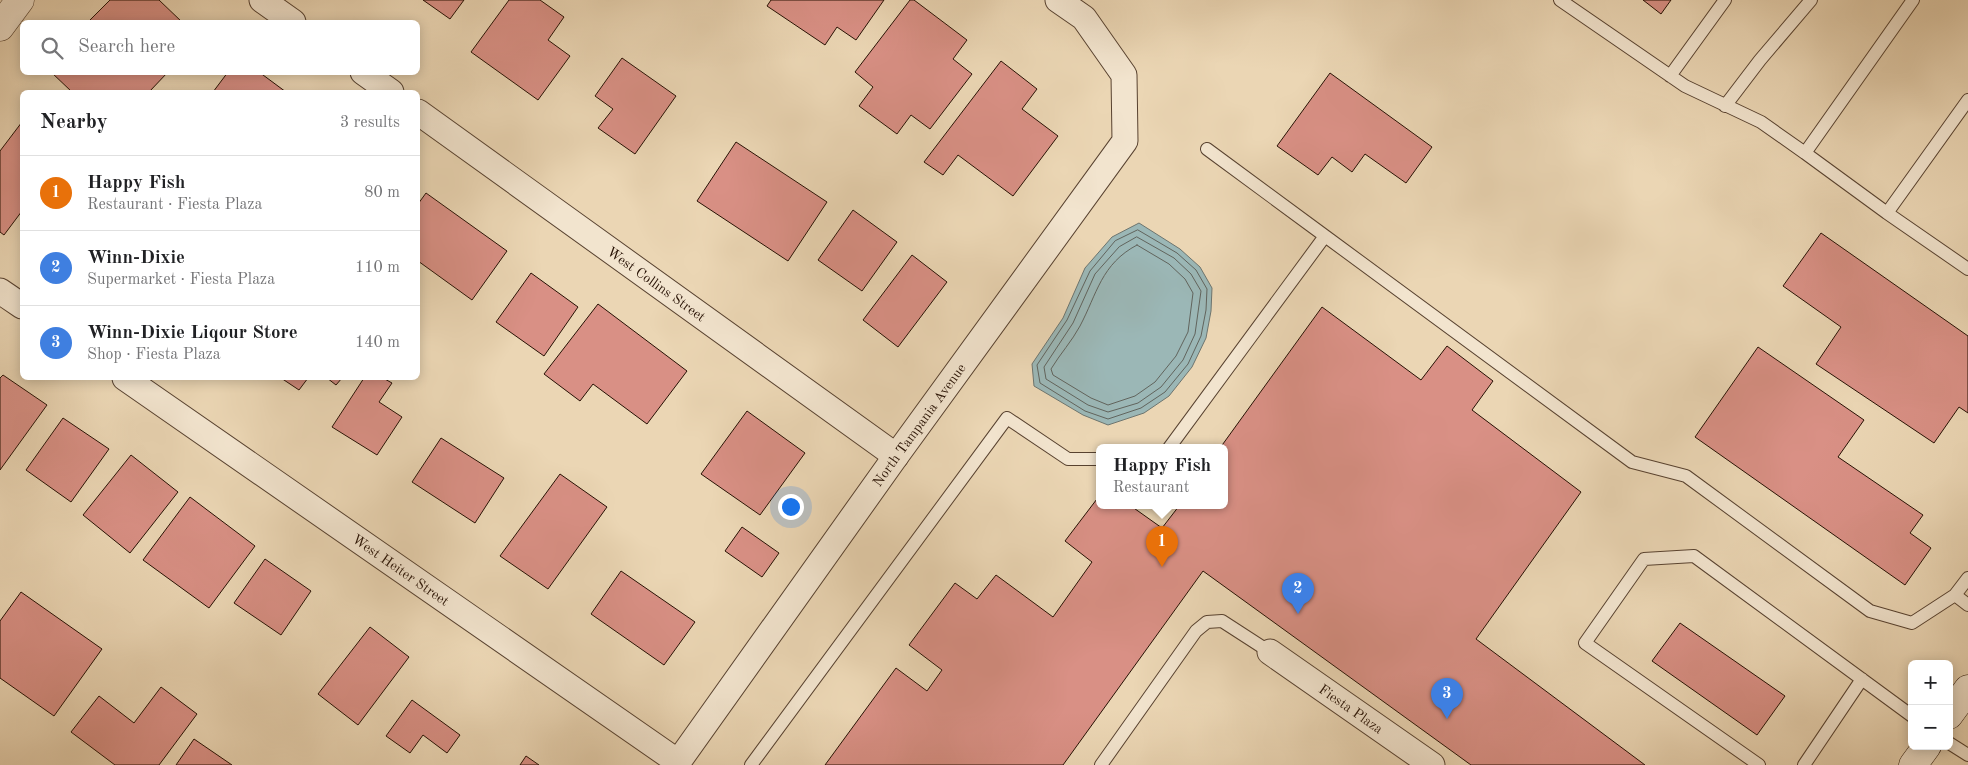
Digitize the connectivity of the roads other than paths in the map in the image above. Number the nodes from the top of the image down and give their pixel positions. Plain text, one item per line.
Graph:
1 (20, 0) edge
2 (262, 0) edge
3 (1058, 0) edge
4 (1560, 0) edge
5 (1725, 0) edge
6 (1811, 0) edge
7 (1913, 0) edge
8 (290, 20) edge
9 (0, 27) edge
10 (367, 75) edge
11 (1670, 76) junction
12 (387, 90) edge
13 (1968, 100) edge
14 (1725, 106) junction
15 (420, 113) edge
16 (1207, 149) dead end
17 (1805, 154) junction
18 (1887, 213) junction
19 (1325, 236) junction
20 (1968, 269) edge
21 (0, 291) edge
22 (20, 305) edge
23 (128, 380) edge
24 (1172, 444) edge
25 (896, 456) junction
26 (1096, 459) edge
27 (1968, 578) edge
28 (1955, 595) junction
29 (1968, 605) edge
30 (1270, 652) joint
31 (1862, 680) junction
32 (1968, 689) edge
33 (1953, 710) edge
34 (1908, 713) edge
35 (1953, 746) edge
36 (1924, 750) edge
37 (1968, 755) edge
38 (676, 764) edge
39 (1430, 764) edge
40 (751, 765) edge
41 (1101, 765) edge
42 (1759, 765) edge
43 (1804, 765) edge
44 (1913, 765) edge

1 - 9 main road
2 - 8 street
3 - 25 street, North Tampania Avenue
4 - 11 lane
5 - 11 lane
6 - 14 lane
7 - 17 lane
10 - 12 street
11 - 14 lane
13 - 18 lane
14 - 17 lane
15 - 25 street, West Collins Street
16 - 19 lane
17 - 18 lane
18 - 20 lane
19 - 24 lane
19 - 28 lane
21 - 22 street
23 - 38 street, West Heiter Street
25 - 38 street, North Tampania Avenue
26 - 40 lane
27 - 28 lane
28 - 29 lane
30 - 39 street, Fiesta Plaza
30 - 41 lane
31 - 34 lane
31 - 42 lane
31 - 43 lane
32 - 33 main road
35 - 37 lane
36 - 44 main road

